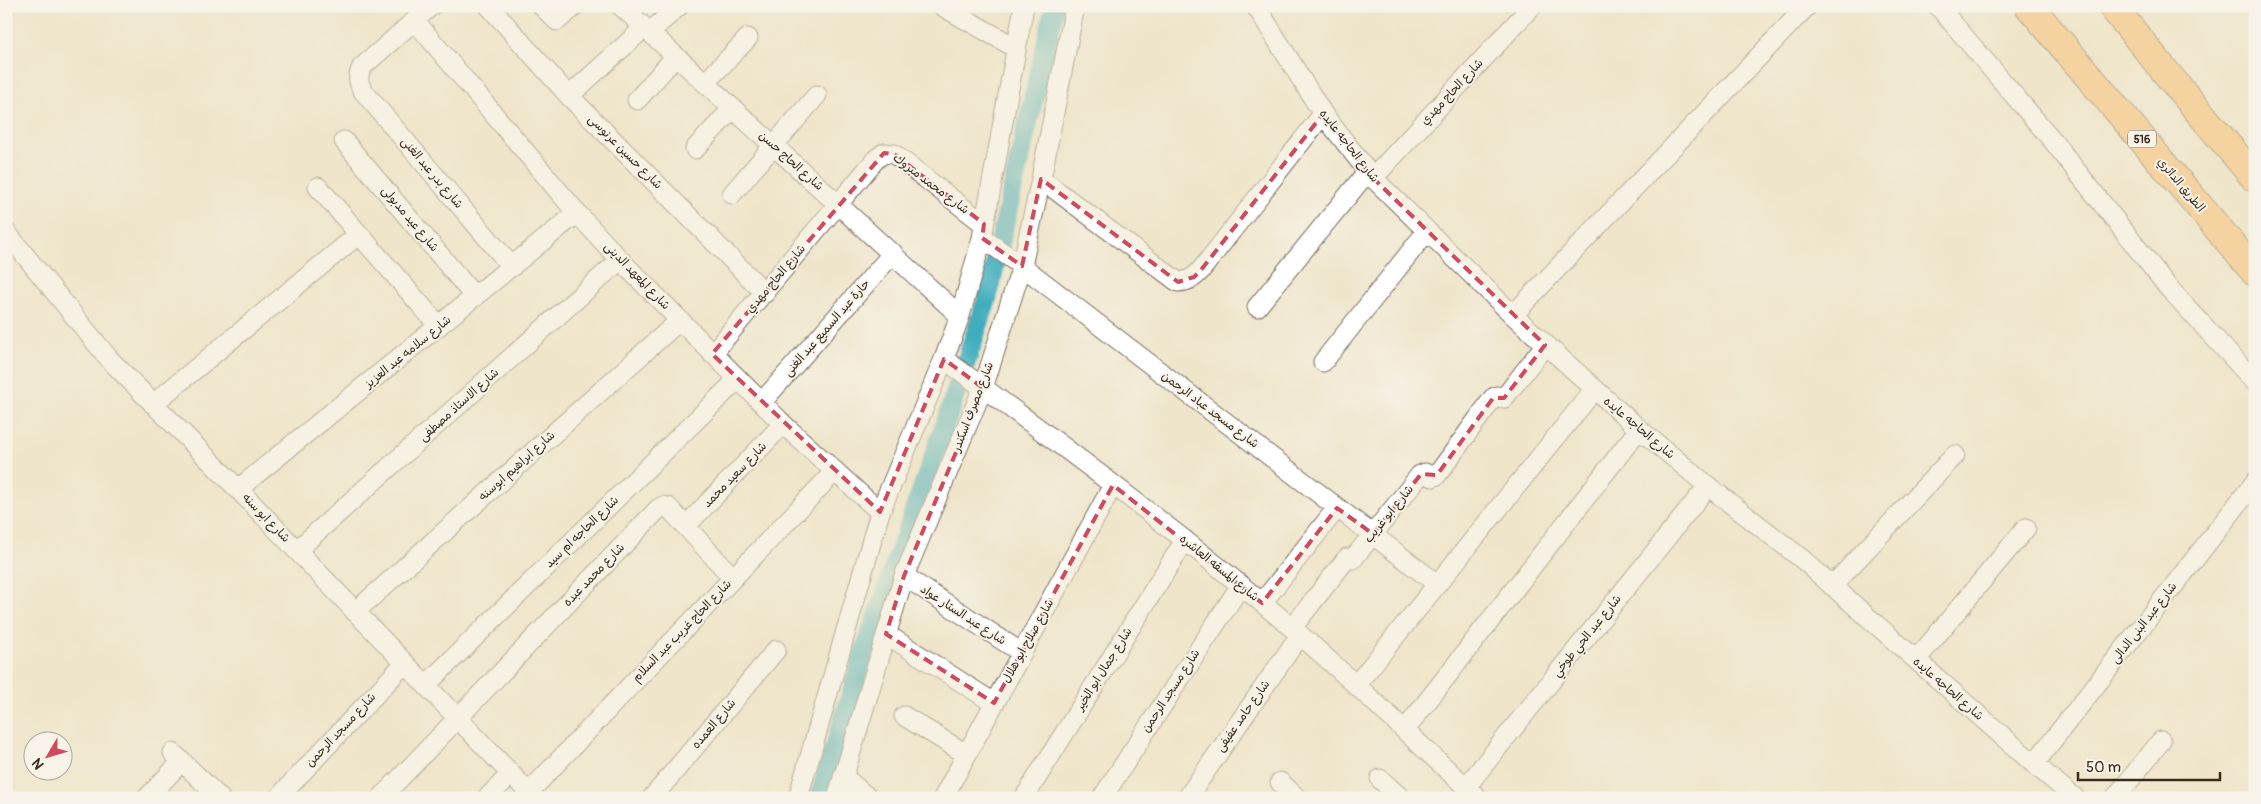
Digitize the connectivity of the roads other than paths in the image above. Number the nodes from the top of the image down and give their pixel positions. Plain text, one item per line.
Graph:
1 (431, 6) edge
2 (489, 6) edge
3 (542, 6) edge
4 (575, 6) edge
5 (621, 6) edge
6 (679, 6) edge
7 (942, 6) edge
8 (1024, 6) edge
9 (1075, 6) edge
10 (1256, 6) edge
11 (1532, 6) edge
12 (1807, 6) edge
13 (1938, 6) edge
14 (2029, 6) edge
15 (2112, 6) edge
16 (415, 21) junction
17 (647, 30) junction
18 (748, 38) dead end
19 (1016, 48) junction
20 (676, 56) junction
21 (705, 83) junction
22 (817, 95) dead end
23 (569, 96) junction
24 (636, 100) dead end
25 (733, 108) junction
26 (1323, 114) junction
27 (344, 141) dead end
28 (775, 146) junction
29 (695, 149) dead end
30 (1370, 175) junction
31 (2255, 178) edge
32 (1041, 179) junction
33 (318, 187) dead end
34 (732, 194) dead end
35 (839, 204) junction
36 (577, 213) junction
37 (983, 231) junction
38 (1427, 231) junction
39 (6, 232) edge
40 (359, 234) junction
41 (893, 254) junction
42 (620, 260) junction
43 (1022, 266) junction
44 (512, 267) junction
45 (2255, 272) edge
46 (764, 293) junction
47 (475, 297) junction
48 (1257, 307) dead end
49 (1513, 315) junction
50 (960, 316) junction
51 (679, 321) junction
52 (440, 326) junction
53 (1545, 345) junction
54 (712, 354) junction
55 (944, 359) junction
56 (1323, 362) dead end
57 (738, 379) junction
58 (2255, 382) edge
59 (983, 388) junction
60 (1594, 390) junction
61 (762, 402) junction
62 (153, 404) junction
63 (784, 424) junction
64 (1639, 429) junction
65 (1955, 455) dead end
66 (835, 471) junction
67 (2255, 482) edge
68 (1113, 485) junction
69 (1708, 486) junction
70 (238, 490) junction
71 (1338, 508) junction
72 (880, 512) junction
73 (686, 526) junction
74 (2026, 528) dead end
75 (1373, 534) junction
76 (1184, 540) junction
77 (297, 550) junction
78 (904, 576) junction
79 (733, 578) junction
80 (1437, 584) junction
81 (1241, 585) junction
82 (1832, 586) junction
83 (1262, 603) junction
84 (356, 612) junction
85 (1296, 632) junction
86 (886, 634) junction
87 (776, 650) dead end
88 (1022, 653) junction
89 (1916, 660) junction
90 (405, 663) junction
91 (426, 685) junction
92 (1356, 685) junction
93 (994, 703) junction
94 (904, 716) dead end
95 (456, 717) junction
96 (1404, 730) junction
97 (2161, 742) dead end
98 (966, 754) junction
99 (2034, 764) junction
100 (512, 774) junction
101 (843, 776) junction
102 (1380, 779) dead end
103 (1280, 782) dead end
104 (1473, 794) edge
105 (284, 795) edge
106 (531, 795) edge
107 (2065, 795) edge
108 (147, 798) edge
109 (220, 798) edge
110 (380, 798) edge
111 (488, 798) edge
112 (652, 798) edge
113 (798, 798) edge
114 (838, 798) edge
115 (868, 798) edge
116 (942, 798) edge
117 (1024, 798) edge
118 (1102, 798) edge
119 (1187, 798) edge
120 (1298, 798) edge
121 (1401, 798) edge
122 (2115, 798) edge

1 - 16 street
2 - 23 street, شارع حسين عرنوسى
3 - 4 street
5 - 17 street, شارع الحاج حسن
6 - 17 street
7 - 19 street
8 - 19 street
9 - 32 street, شارع مصرف اسكندر
10 - 26 street, شارع الحاجه عايده
11 - 30 street, شارع الحاج مهدي
12 - 49 street
13 - 58 street
14 - 45 highway, الطريق الدائري / 516
15 - 31 highway
16 - 36 street, شارع المعهد الدينى
16 - 44 street, شارع بدر عبد الغنى
17 - 20 street, شارع الحاج حسن
17 - 23 street
18 - 21 street
19 - 37 street
20 - 21 street, شارع الحاج حسن
20 - 24 street
21 - 25 street, شارع الحاج حسن
22 - 28 street
23 - 46 street, شارع حسين عرنوسى
25 - 28 street, شارع الحاج حسن
25 - 29 street
26 - 30 street, شارع الحاجه عايده
26 - 32 street
27 - 47 street, شارع عيد مدبولى
28 - 34 street
28 - 35 street, شارع الحاج حسن
30 - 38 street, شارع الحاجه عايده
30 - 48 street, شارع الحاج مهدي
32 - 43 street, شارع مصرف اسكندر
33 - 40 street
35 - 37 street, شارع محمد مبروك
35 - 41 street, شارع الحاج حسن
35 - 46 street, شارع الحاج مهدي
36 - 42 street, شارع المعهد الدينى
36 - 44 street, شارع سلامه عبد العزيز
37 - 43 street, شارع مسجد عباد الرحمن
37 - 50 street
38 - 49 street, شارع الحاجه عايده
38 - 56 street
39 - 62 street, شارع ابو سنه
40 - 52 street
40 - 62 street
41 - 50 street, شارع الحاج حسن
41 - 61 street, حارة عبد السميع عبد الغنى
42 - 51 street, شارع المعهد الدينى
42 - 77 street, شارع الاستاذ مصطفى
43 - 59 street, شارع مصرف اسكندر
43 - 71 street, شارع مسجد عباد الرحمن
44 - 47 street, شارع سلامه عبد العزيز
46 - 54 street, شارع الحاج مهدي
47 - 52 street, شارع سلامه عبد العزيز
49 - 53 street, شارع الحاجه عايده
50 - 55 street
51 - 54 street, شارع المعهد الدينى
51 - 84 street, شارع ابراهيم ابوسنه
52 - 70 street, شارع سلامه عبد العزيز
53 - 60 street, شارع الحاجه عايده
53 - 75 street, شارع ابو غريب
54 - 57 street, شارع المعهد الدينى
55 - 59 street, شارع المسقه العاشره
55 - 72 street
57 - 61 street, شارع المعهد الدينى
57 - 91 street, شارع الحاجه ام سيد
59 - 68 street, شارع المسقه العاشره
59 - 78 street, شارع مصرف اسكندر
60 - 64 street, شارع الحاجه عايده
60 - 80 street
61 - 63 street, شارع المعهد الدينى
62 - 70 street, شارع ابو سنه
63 - 66 street, شارع المعهد الدينى
63 - 73 street, شارع سعيد محمد
64 - 69 street, شارع الحاجه عايده
64 - 96 street
65 - 82 street
66 - 72 street, شارع المعهد الدينى
66 - 79 street, شارع الحاج غريب عبد السلام
67 - 99 street, شارع عبد البنى الدالى
68 - 76 street, شارع المسقه العاشره
68 - 88 street, شارع صلاح ابو هلال
69 - 82 street, شارع الحاجه عايده
69 - 104 street, شارع عبد الحي طوخي
70 - 77 street, شارع ابو سنه
71 - 75 street, شارع مسجد عباد الرحمن
71 - 83 street
72 - 113 street
73 - 79 street, شارع محمد عبده
73 - 95 street, شارع محمد عبده
74 - 89 street
75 - 80 street, شارع مسجد عباد الرحمن
75 - 85 street, شارع ابو غريب
76 - 81 street, شارع المسقه العاشره
76 - 117 street, شارع جمال ابو الخير
77 - 84 street, شارع ابو سنه
78 - 86 street, شارع مصرف اسكندر
78 - 88 street, شارع عبد الستار عواد
79 - 106 street, شارع الحاج غريب عبد السلام
80 - 92 street
81 - 83 street, شارع المسقه العاشره
81 - 118 street, شارع مسجد الرحمن
82 - 89 street, شارع الحاجه عايده
83 - 85 street, شارع المسقه العاشره
84 - 90 street, شارع ابو سنه
85 - 92 street, شارع المسقه العاشره
85 - 119 street, شارع حامد عفيفى
86 - 93 street
86 - 101 street, شارع مصرف اسكندر
87 - 112 street, شارع العمده
88 - 93 street, شارع صلاح ابو هلال
89 - 99 street, شارع الحاجه عايده
90 - 91 street, شارع ابو سنه
90 - 105 street, شارع مسجد الرحمن
91 - 95 street, شارع ابو سنه
92 - 96 street, شارع المسقه العاشره
93 - 98 street, شارع صلاح ابو هلال
94 - 98 street
95 - 100 street, شارع ابو سنه
95 - 110 street
96 - 104 street, شارع المسقه العاشره
97 - 122 street
98 - 116 street, شارع صلاح ابو هلال
99 - 107 street, شارع الحاجه عايده
100 - 106 street, شارع ابو سنه
100 - 111 street
101 - 114 street, شارع مصرف اسكندر
101 - 115 street
102 - 121 street
103 - 120 street
108 - 109 street

